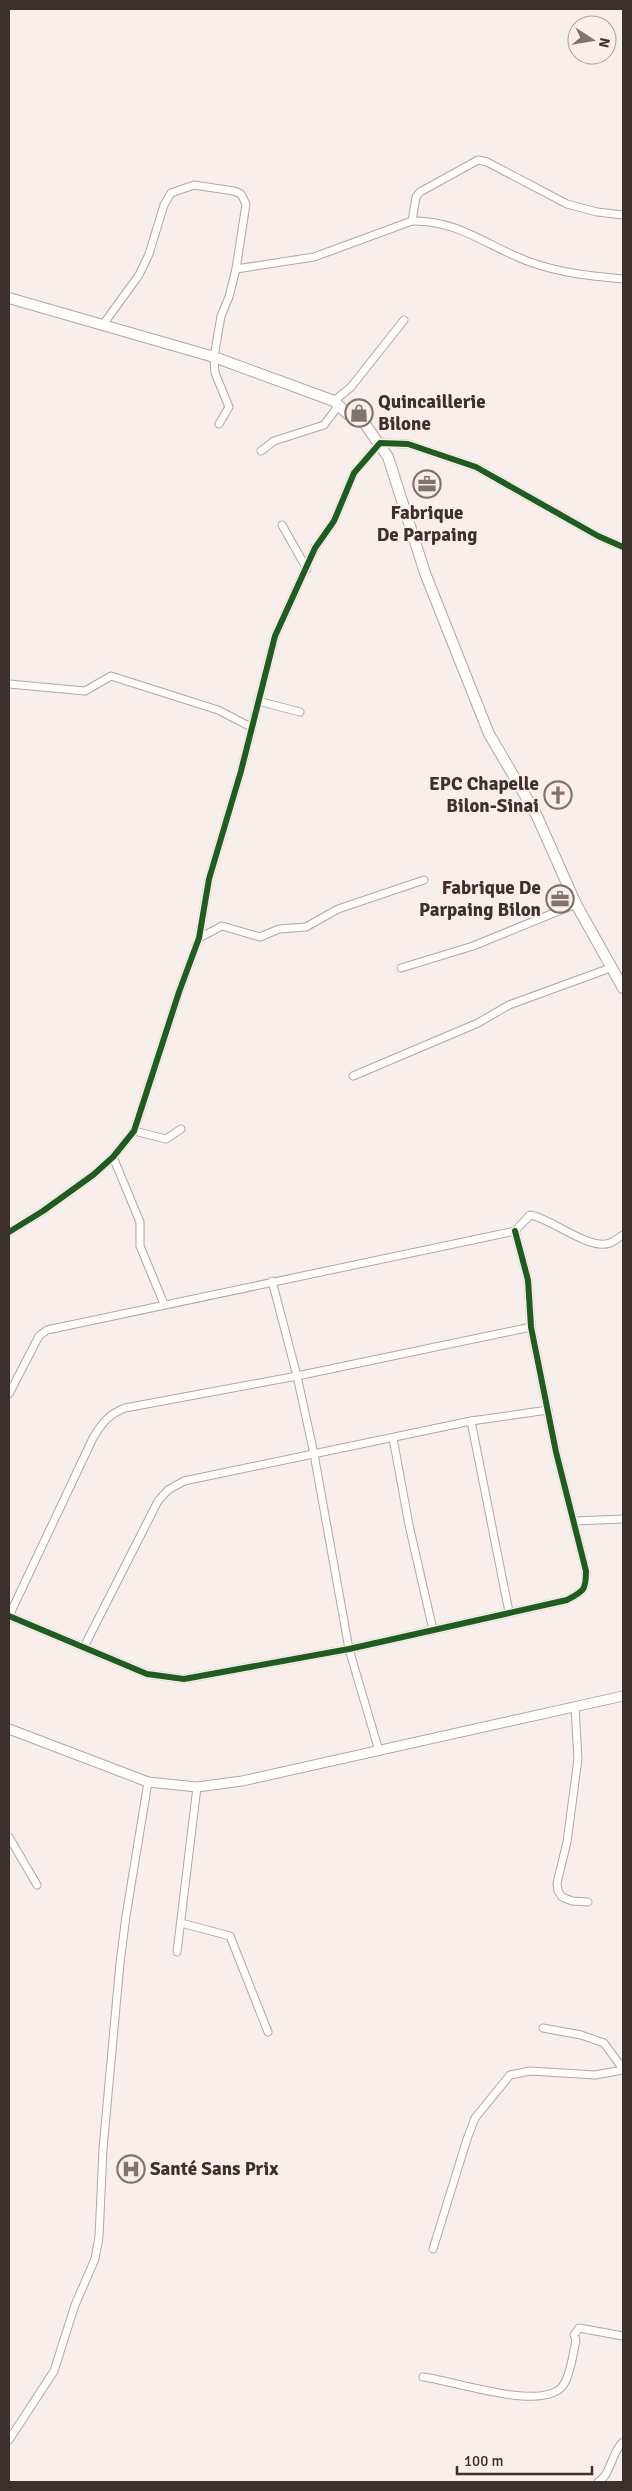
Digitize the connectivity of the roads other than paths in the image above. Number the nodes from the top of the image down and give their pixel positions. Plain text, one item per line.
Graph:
1 (623, 214) edge
2 (412, 221) junction
3 (236, 269) junction
4 (623, 279) edge
5 (9, 298) edge
6 (404, 320) dead end
7 (102, 326) junction
8 (214, 357) junction
9 (337, 404) junction
10 (219, 424) dead end
11 (380, 443) junction
12 (261, 451) dead end
13 (282, 525) dead end
14 (623, 548) edge
15 (307, 569) junction
16 (9, 684) edge
17 (258, 701) junction
18 (300, 712) dead end
19 (252, 727) junction
20 (424, 880) dead end
21 (576, 904) junction
22 (199, 938) junction
23 (613, 967) junction
24 (401, 968) dead end
25 (623, 988) edge
26 (353, 1076) dead end
27 (182, 1129) dead end
28 (134, 1131) junction
29 (113, 1157) junction
30 (515, 1231) junction
31 (9, 1232) edge
32 (623, 1234) edge
33 (272, 1281) junction
34 (164, 1304) junction
35 (532, 1327) junction
36 (297, 1376) junction
37 (9, 1394) edge
38 (548, 1410) junction
39 (470, 1421) junction
40 (393, 1438) junction
41 (314, 1454) junction
42 (623, 1519) edge
43 (575, 1521) junction
44 (509, 1612) junction
45 (9, 1616) edge
46 (433, 1630) junction
47 (84, 1647) junction
48 (349, 1650) junction
49 (623, 1696) edge
50 (575, 1708) junction
51 (9, 1729) edge
52 (379, 1751) junction
53 (148, 1782) junction
54 (197, 1787) junction
55 (9, 1838) edge
56 (37, 1885) dead end
57 (588, 1902) dead end
58 (181, 1923) junction
59 (177, 1952) dead end
60 (543, 2028) dead end
61 (268, 2032) dead end
62 (623, 2069) edge
63 (433, 2249) dead end
64 (623, 2336) edge
65 (423, 2377) dead end
66 (9, 2440) edge
67 (623, 2442) edge
68 (598, 2482) edge

1 - 2 street
2 - 3 street
2 - 4 street
3 - 7 street
3 - 8 street
5 - 7 main road
6 - 9 street
7 - 8 main road
8 - 9 main road
8 - 10 street
9 - 11 main road
9 - 12 street
11 - 14 street
11 - 15 street
11 - 21 main road
13 - 15 street
15 - 17 street
16 - 19 street
17 - 18 street
17 - 19 street
19 - 22 street
20 - 22 street
21 - 23 main road
21 - 24 street
22 - 28 street
23 - 25 main road
23 - 26 street
27 - 28 street
28 - 29 street
29 - 31 street
29 - 34 street
30 - 32 street
30 - 33 street
30 - 35 street
33 - 34 street
33 - 36 street
34 - 37 street
35 - 36 street
35 - 38 street
36 - 41 street
36 - 45 street
38 - 39 street
38 - 43 street
39 - 40 street
39 - 44 street
40 - 41 street
40 - 46 street
41 - 47 street
41 - 48 street
42 - 43 street
43 - 44 street
44 - 46 street
45 - 47 street
46 - 48 street
47 - 48 street
48 - 52 street
49 - 50 street
50 - 52 street
50 - 57 street
51 - 53 street
52 - 54 street
53 - 54 street
53 - 66 street
54 - 58 street
55 - 56 street
58 - 59 street
58 - 61 street
60 - 62 street
62 - 63 street
64 - 65 street
67 - 68 street

